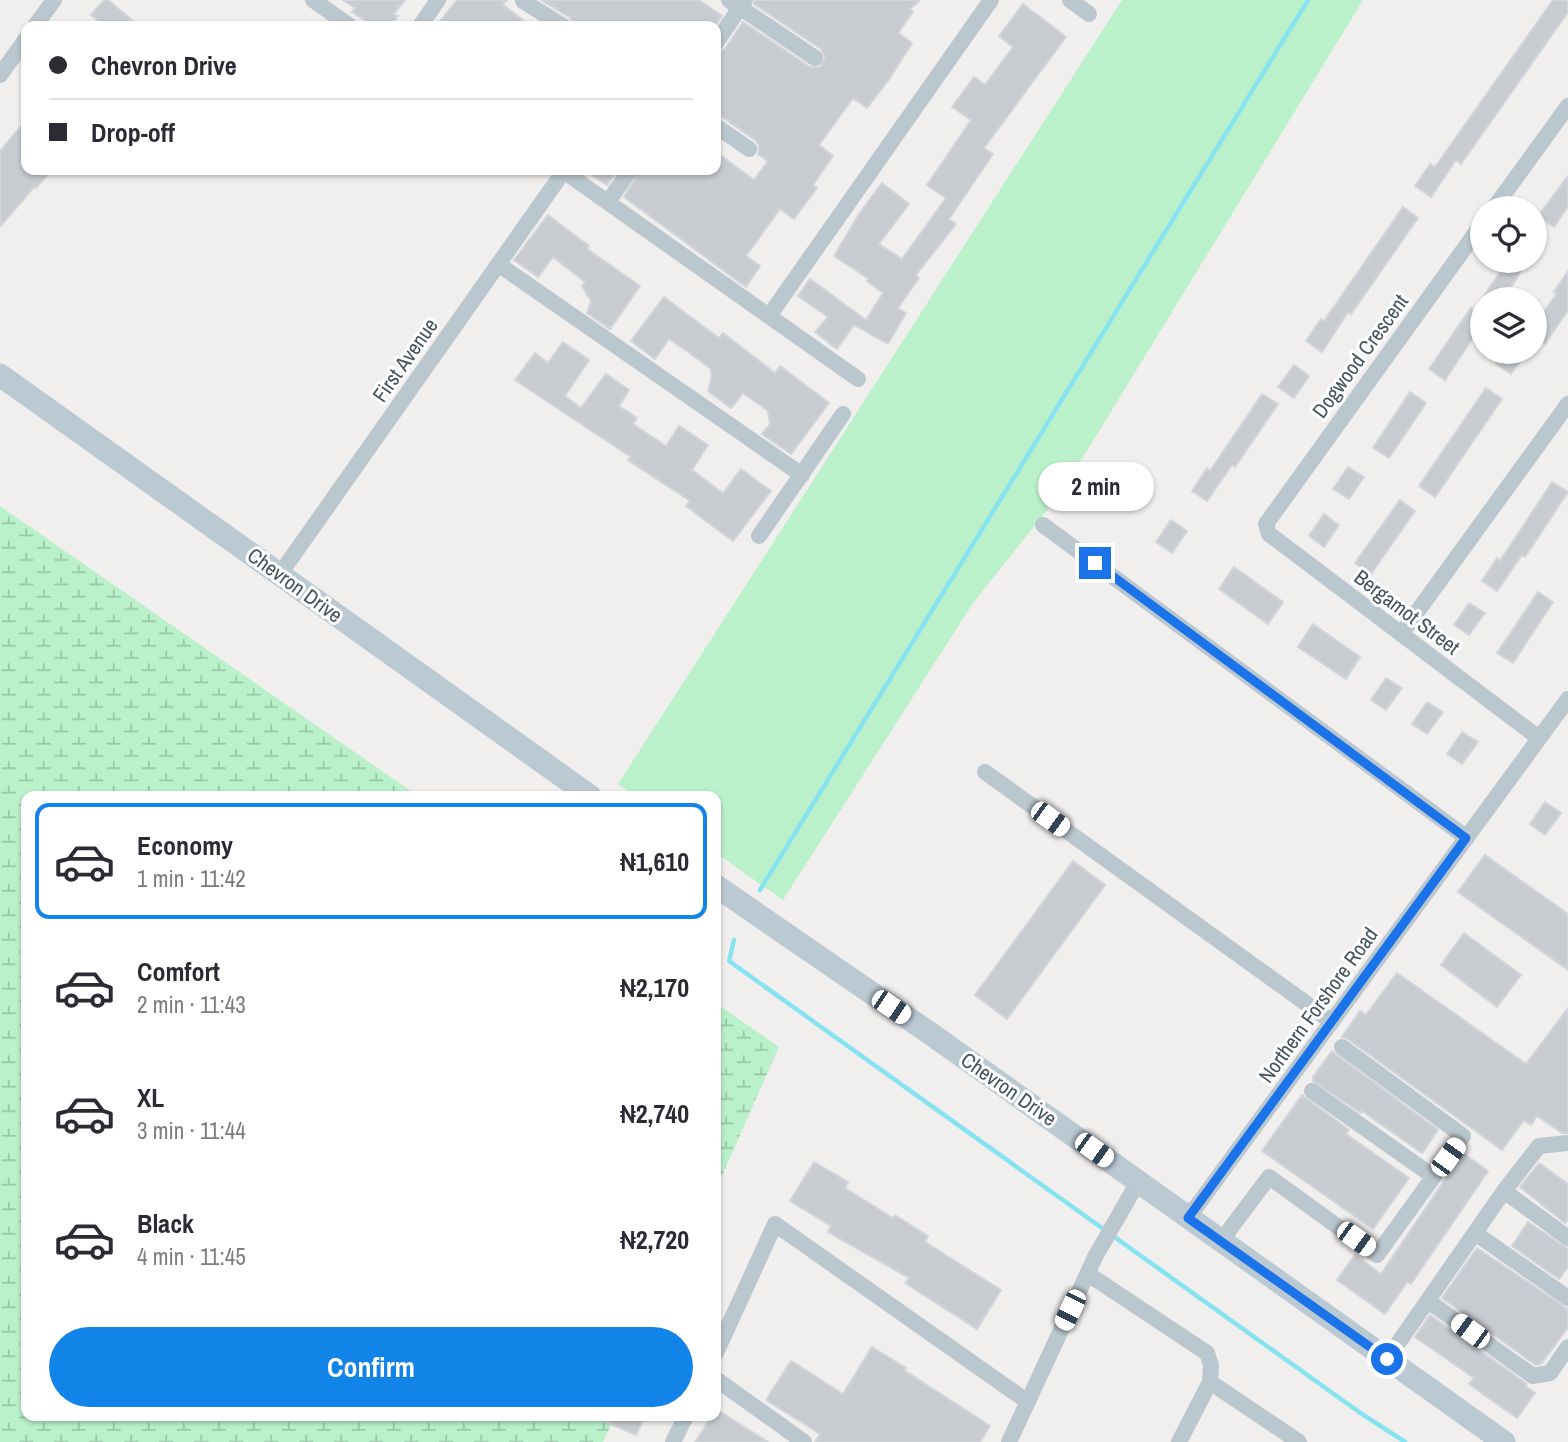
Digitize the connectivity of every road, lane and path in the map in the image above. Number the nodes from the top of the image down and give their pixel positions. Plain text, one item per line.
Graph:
1 (54, 0) edge
2 (313, 0) edge
3 (438, 0) edge
4 (991, 0) edge
5 (1070, 0) edge
6 (523, 1) edge
7 (738, 2) edge
8 (1089, 14) dead end
9 (39, 21) edge
10 (343, 21) edge
11 (423, 21) edge
12 (555, 21) edge
13 (721, 34) edge
14 (21, 46) edge
15 (815, 58) dead end
16 (0, 75) edge
17 (1568, 106) edge
18 (721, 129) edge
19 (749, 149) dead end
20 (560, 175) edge
21 (570, 175) edge
22 (627, 175) edge
23 (1503, 196) edge
24 (608, 202) junction
25 (1470, 240) edge
26 (498, 264) junction
27 (769, 316) junction
28 (0, 375) edge
29 (858, 379) dead end
30 (1568, 404) edge
31 (843, 414) dead end
32 (802, 475) junction
33 (1272, 512) joint
34 (1043, 525) dead end
35 (760, 536) dead end
36 (280, 574) junction
37 (1401, 634) junction
38 (1568, 699) edge
39 (1539, 738) junction
40 (985, 772) dead end
41 (583, 791) edge
42 (1466, 838) junction
43 (721, 890) edge
44 (1332, 1022) junction
45 (1342, 1048) dead end
46 (1312, 1091) dead end
47 (1568, 1143) edge
48 (1434, 1177) junction
49 (1139, 1182) junction
50 (1504, 1191) junction
51 (1188, 1218) junction
52 (1475, 1233) junction
53 (1568, 1238) edge
54 (1221, 1241) junction
55 (1088, 1274) junction
56 (1568, 1298) edge
57 (1428, 1301) junction
58 (721, 1342) edge
59 (1568, 1347) edge
60 (1387, 1359) junction
61 (1210, 1382) junction
62 (721, 1383) edge
63 (1028, 1402) junction
64 (684, 1421) edge
65 (1291, 1440) edge
66 (673, 1442) edge
67 (804, 1442) edge
68 (1009, 1442) edge
69 (1179, 1442) edge
70 (1504, 1442) edge

1 - 9 street
2 - 10 street
3 - 11 street
4 - 27 street
5 - 8 street
6 - 12 street
7 - 13 street
7 - 15 street
14 - 16 street
17 - 23 street
18 - 19 street
20 - 26 street, First Avenue
21 - 24 street
22 - 24 street
24 - 27 street
25 - 33 street, Dogwood Crescent
26 - 32 street
26 - 36 street, First Avenue
27 - 29 street
28 - 36 main road, Chevron Drive
30 - 37 street
31 - 32 street
32 - 35 street
33 - 37 street, Bergamot Street
34 - 42 street
36 - 41 main road, Chevron Drive
37 - 39 street, Bergamot Street
38 - 39 street, Northern Forshore Road
39 - 42 street, Northern Forshore Road
40 - 44 street
42 - 44 street, Northern Forshore Road
43 - 49 main road, Chevron Drive
44 - 51 street, Northern Forshore Road
45 - 48 street
46 - 48 street
47 - 50 street
48 - 54 street
49 - 51 main road, Chevron Drive
49 - 55 street
50 - 52 street
50 - 53 street
51 - 54 main road, Chevron Drive
52 - 56 street
52 - 57 street
54 - 60 main road, Chevron Drive
55 - 61 street
55 - 63 street
57 - 59 street
57 - 60 street
58 - 63 street
60 - 70 main road, Chevron Drive
61 - 65 street
61 - 69 street
62 - 67 street
63 - 68 street
64 - 66 street

